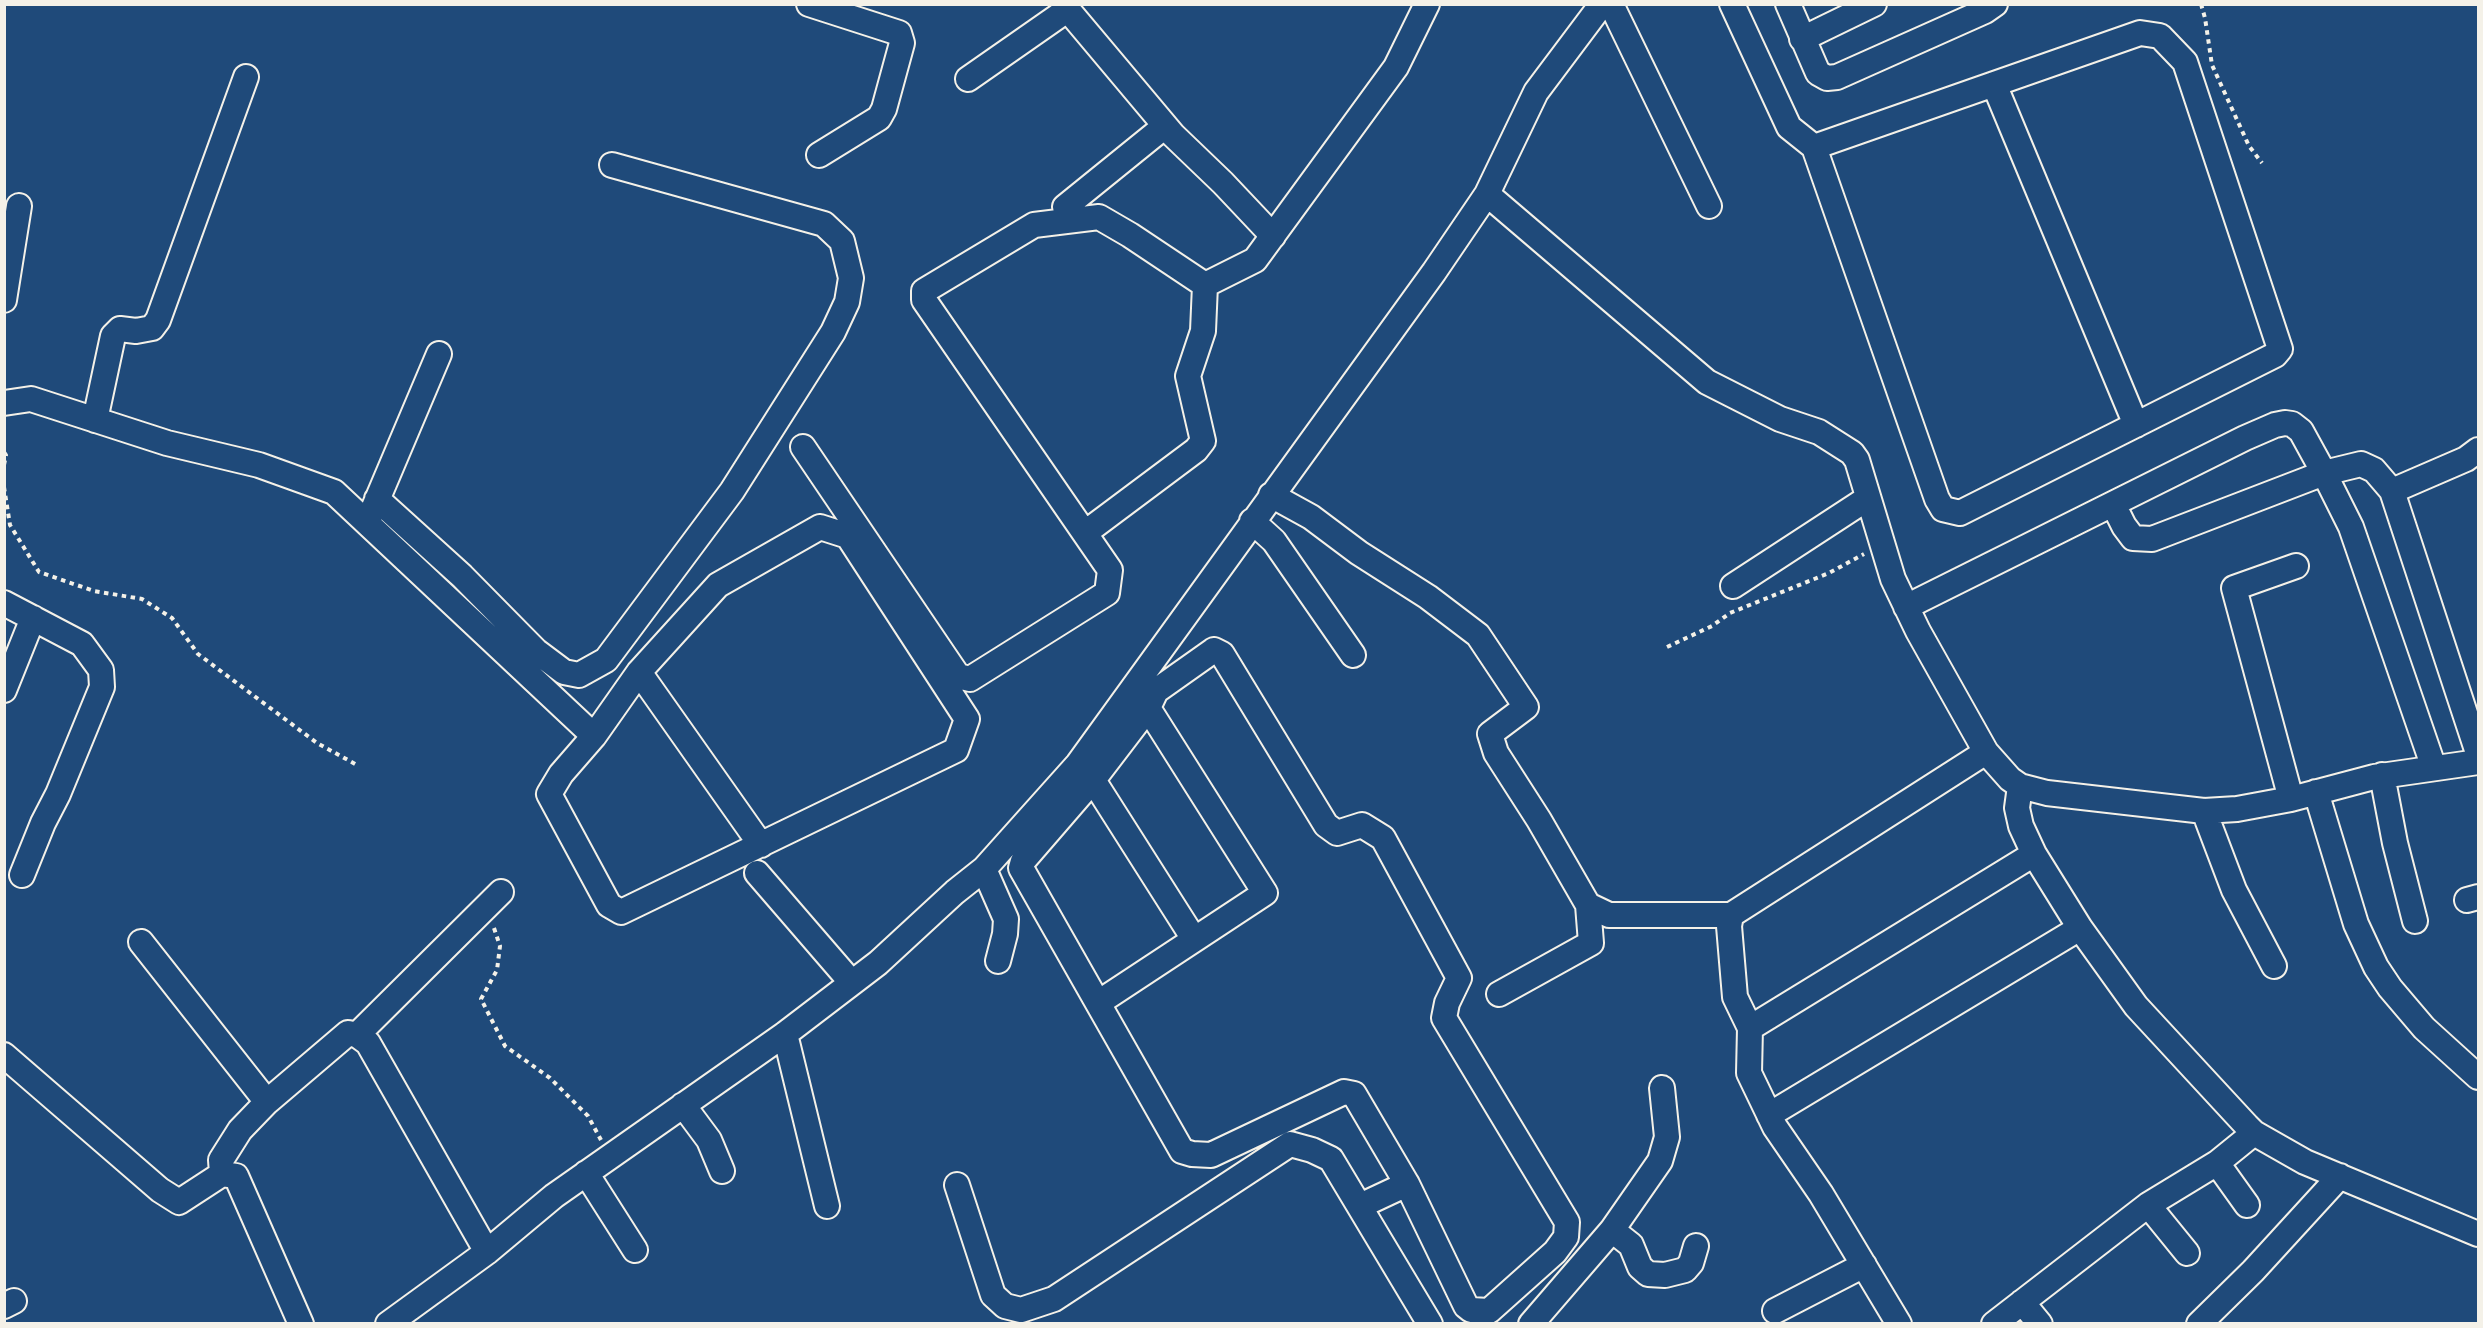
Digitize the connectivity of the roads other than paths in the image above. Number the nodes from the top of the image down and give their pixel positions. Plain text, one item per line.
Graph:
1 (809, 4) edge
2 (1427, 4) edge
3 (1602, 4) edge
4 (1611, 4) edge
5 (1732, 4) edge
6 (1788, 4) edge
7 (1875, 4) edge
8 (1995, 4) edge
9 (1065, 7) edge
10 (1802, 39) junction
11 (246, 77) dead end
12 (968, 79) dead end
13 (1994, 84) junction
14 (1165, 126) junction
15 (1814, 147) junction
16 (819, 155) dead end
17 (612, 165) dead end
18 (1487, 194) junction
19 (19, 206) dead end
20 (1709, 206) dead end
21 (1065, 207) dead end
22 (1273, 236) junction
23 (1205, 285) junction
24 (4, 300) edge
25 (439, 354) dead end
26 (4, 403) edge
27 (95, 420) junction
28 (2136, 424) junction
29 (803, 447) dead end
30 (2478, 450) edge
31 (2324, 473) junction
32 (2392, 491) junction
33 (1271, 495) junction
34 (1868, 498) junction
35 (377, 499) junction
36 (2113, 504) junction
37 (1252, 521) junction
38 (367, 523) junction
39 (1085, 533) junction
40 (2296, 566) dead end
41 (1732, 586) dead end
42 (4, 603) edge
43 (1906, 608) junction
44 (33, 618) junction
45 (1353, 655) dead end
46 (639, 672) junction
47 (4, 690) edge
48 (1148, 708) junction
49 (594, 736) junction
50 (1986, 752) junction
51 (2478, 753) edge
52 (2478, 762) edge
53 (2434, 768) junction
54 (2382, 775) junction
55 (1093, 780) junction
56 (2020, 786) junction
57 (2316, 792) junction
58 (2291, 799) junction
59 (2205, 811) junction
60 (761, 845) junction
61 (2034, 854) junction
62 (984, 869) junction
63 (757, 873) dead end
64 (22, 875) dead end
65 (501, 892) dead end
66 (1588, 905) junction
67 (1731, 915) junction
68 (2415, 921) dead end
69 (2080, 928) junction
70 (1194, 939) junction
71 (141, 942) dead end
72 (998, 961) dead end
73 (2274, 966) dead end
74 (852, 983) junction
75 (1499, 994) dead end
76 (1098, 1003) junction
77 (1750, 1028) junction
78 (785, 1034) junction
79 (357, 1035) junction
80 (4, 1055) edge
81 (2478, 1077) edge
82 (1662, 1088) dead end
83 (267, 1102) junction
84 (683, 1105) junction
85 (1769, 1115) junction
86 (2254, 1133) junction
87 (2217, 1163) junction
88 (722, 1171) dead end
89 (586, 1173) junction
90 (222, 1174) junction
91 (2340, 1176) junction
92 (1407, 1184) junction
93 (957, 1185) dead end
94 (2247, 1205) dead end
95 (827, 1206) dead end
96 (1360, 1206) junction
97 (2148, 1206) junction
98 (1612, 1230) junction
99 (2478, 1233) edge
100 (1696, 1246) dead end
101 (635, 1250) dead end
102 (487, 1252) junction
103 (2187, 1253) dead end
104 (1864, 1265) junction
105 (2022, 1302) junction
106 (1774, 1311) dead end
107 (301, 1323) edge
108 (388, 1323) edge
109 (1430, 1323) edge
110 (1531, 1323) edge
111 (1899, 1323) edge
112 (1994, 1323) edge
113 (2040, 1323) edge
114 (2199, 1323) edge

1 - 16 street
2 - 22 street
3 - 18 street
4 - 20 street
5 - 15 street
6 - 10 street
7 - 10 street
8 - 10 street
9 - 12 street
9 - 14 street
11 - 27 street
13 - 15 street
13 - 28 street
13 - 28 street
14 - 21 street
14 - 22 street
15 - 28 street
17 - 35 street
18 - 33 street
18 - 34 street
19 - 24 street
22 - 23 street
23 - 39 street
23 - 39 street
25 - 35 street
26 - 27 street
27 - 38 street
29 - 39 street
30 - 32 street
31 - 32 street
31 - 36 street
31 - 36 street
31 - 53 street
32 - 51 street
33 - 37 street
33 - 66 street
34 - 41 street
34 - 43 street
35 - 38 street
36 - 43 street
37 - 45 street
37 - 62 street
38 - 49 street
40 - 58 street
42 - 44 street
43 - 50 street
44 - 47 street
44 - 64 street
46 - 49 street
46 - 60 street
46 - 60 street
48 - 55 street
48 - 70 street
48 - 92 street
49 - 60 street
50 - 56 street
50 - 67 street
52 - 53 street
53 - 54 street
54 - 57 street
54 - 68 street
55 - 70 street
55 - 76 street
56 - 59 street
56 - 61 street
57 - 58 street
57 - 81 street
58 - 59 street
59 - 73 street
61 - 69 street
61 - 77 street
62 - 72 street
62 - 74 street
63 - 74 street
65 - 79 street
66 - 67 street
66 - 75 street
67 - 77 street
69 - 85 street
69 - 86 street
70 - 76 street
71 - 83 street
74 - 78 street
76 - 92 street
77 - 85 street
78 - 84 street
78 - 95 street
79 - 83 street
79 - 102 street
80 - 90 street
82 - 98 street
83 - 90 street
84 - 88 street
84 - 89 street
85 - 104 street
86 - 87 street
86 - 91 street
87 - 94 street
87 - 97 street
89 - 101 street
89 - 102 street
90 - 107 street
91 - 99 street
91 - 114 street
92 - 96 street
93 - 96 street
96 - 109 street
97 - 103 street
97 - 105 street
98 - 100 street
98 - 110 street
102 - 108 street
104 - 106 street
104 - 111 street
105 - 112 street
105 - 113 street

